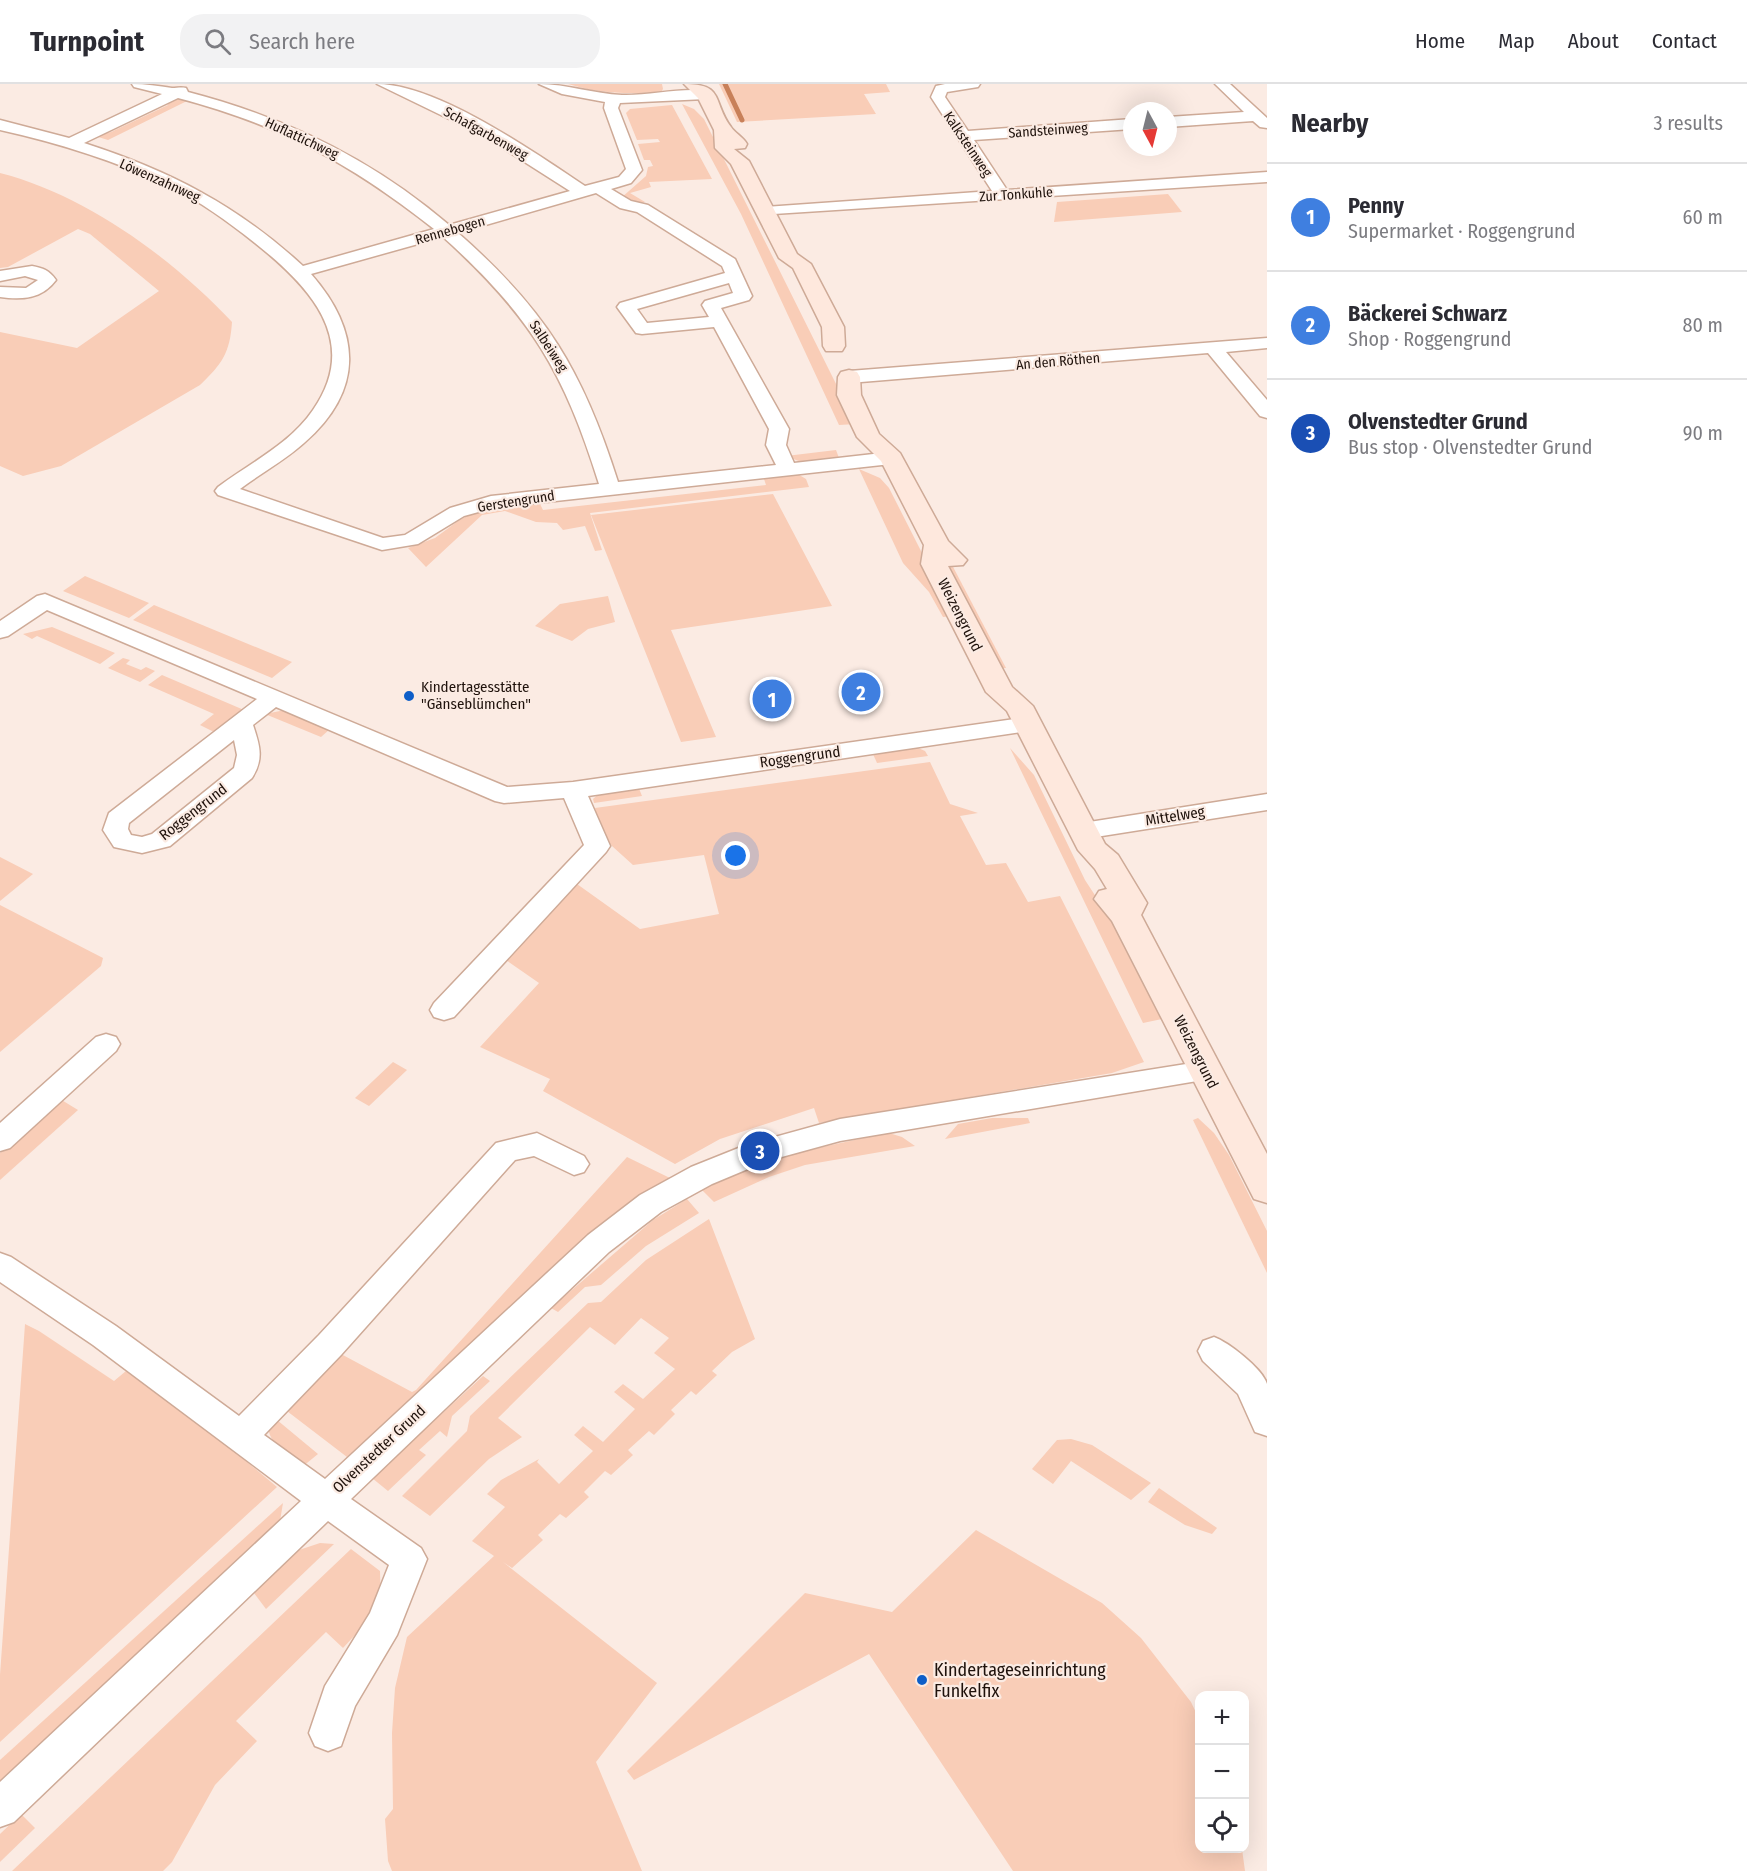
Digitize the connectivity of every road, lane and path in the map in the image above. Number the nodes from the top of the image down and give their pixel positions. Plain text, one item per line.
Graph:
1 (139, 84) edge
2 (196, 84) edge
3 (384, 84) edge
4 (546, 84) edge
5 (973, 84) edge
6 (1222, 84) edge
7 (702, 88) edge
8 (176, 93) junction
9 (613, 100) junction
10 (1262, 121) edge
11 (1177, 122) edge
12 (0, 124) edge
13 (1123, 125) edge
14 (963, 136) junction
15 (69, 144) junction
16 (1267, 177) edge
17 (591, 190) junction
18 (1002, 195) junction
19 (765, 212) junction
20 (446, 231) junction
21 (301, 273) junction
22 (0, 276) edge
23 (735, 276) junction
24 (702, 285) junction
25 (0, 292) edge
26 (716, 313) junction
27 (1267, 343) edge
28 (1213, 348) junction
29 (849, 377) junction
30 (1267, 412) edge
31 (891, 458) junction
32 (787, 468) junction
33 (610, 488) junction
34 (225, 491) joint
35 (0, 631) edge
36 (273, 698) junction
37 (1024, 715) junction
38 (240, 723) junction
39 (573, 790) junction
40 (1267, 802) edge
41 (1088, 840) junction
42 (444, 1010) dead end
43 (106, 1044) dead end
44 (1205, 1071) junction
45 (0, 1140) edge
46 (574, 1164) dead end
47 (1267, 1189) edge
48 (0, 1266) edge
49 (1214, 1351) dead end
50 (1267, 1422) edge
51 (241, 1436) junction
52 (324, 1501) junction
53 (328, 1733) dead end
54 (0, 1808) edge

1 - 8 street, Huflattichweg
2 - 8 street
3 - 17 street, Schafgarbenweg
4 - 9 street
5 - 14 street, Kalksteinweg
6 - 10 street
7 - 9 street
7 - 19 main road, Weizengrund
8 - 15 street
8 - 20 street, Huflattichweg
9 - 17 street, Rennebogen
10 - 11 street
12 - 15 street, Löwenzahnweg
13 - 14 street, Sandsteinweg
14 - 18 street, Kalksteinweg
15 - 21 street, Löwenzahnweg
16 - 18 street, Zur Tonkuhle
17 - 20 street, Rennebogen
17 - 23 street
18 - 19 street, Zur Tonkuhle
19 - 29 main road, Weizengrund
20 - 21 street, Rennebogen
20 - 33 street, Salbeiweg
21 - 34 street, Löwenzahnweg
22 - 25 street
23 - 24 street
23 - 26 street
24 - 26 street
24 - 26 street
26 - 32 street
27 - 28 street, An den Röthen
28 - 29 street, An den Röthen
28 - 30 street
29 - 31 main road, Weizengrund
31 - 32 street, Gerstengrund
31 - 37 main road, Weizengrund
32 - 33 street, Gerstengrund
33 - 34 street, Gerstengrund
35 - 36 street, Roggengrund
36 - 38 street, Roggengrund
36 - 39 street, Roggengrund
37 - 39 street, Roggengrund
37 - 41 main road, Weizengrund
38 - 38 street, Roggengrund
39 - 42 street
40 - 41 street, Mittelweg
41 - 44 main road, Weizengrund
43 - 45 street
44 - 47 main road, Weizengrund
44 - 52 street, Olvenstedter Grund
46 - 51 street
48 - 51 street, Olvenstedter Grund
49 - 50 street
51 - 52 street, Olvenstedter Grund
52 - 53 street, Olvenstedter Grund
52 - 54 street, Olvenstedter Grund

